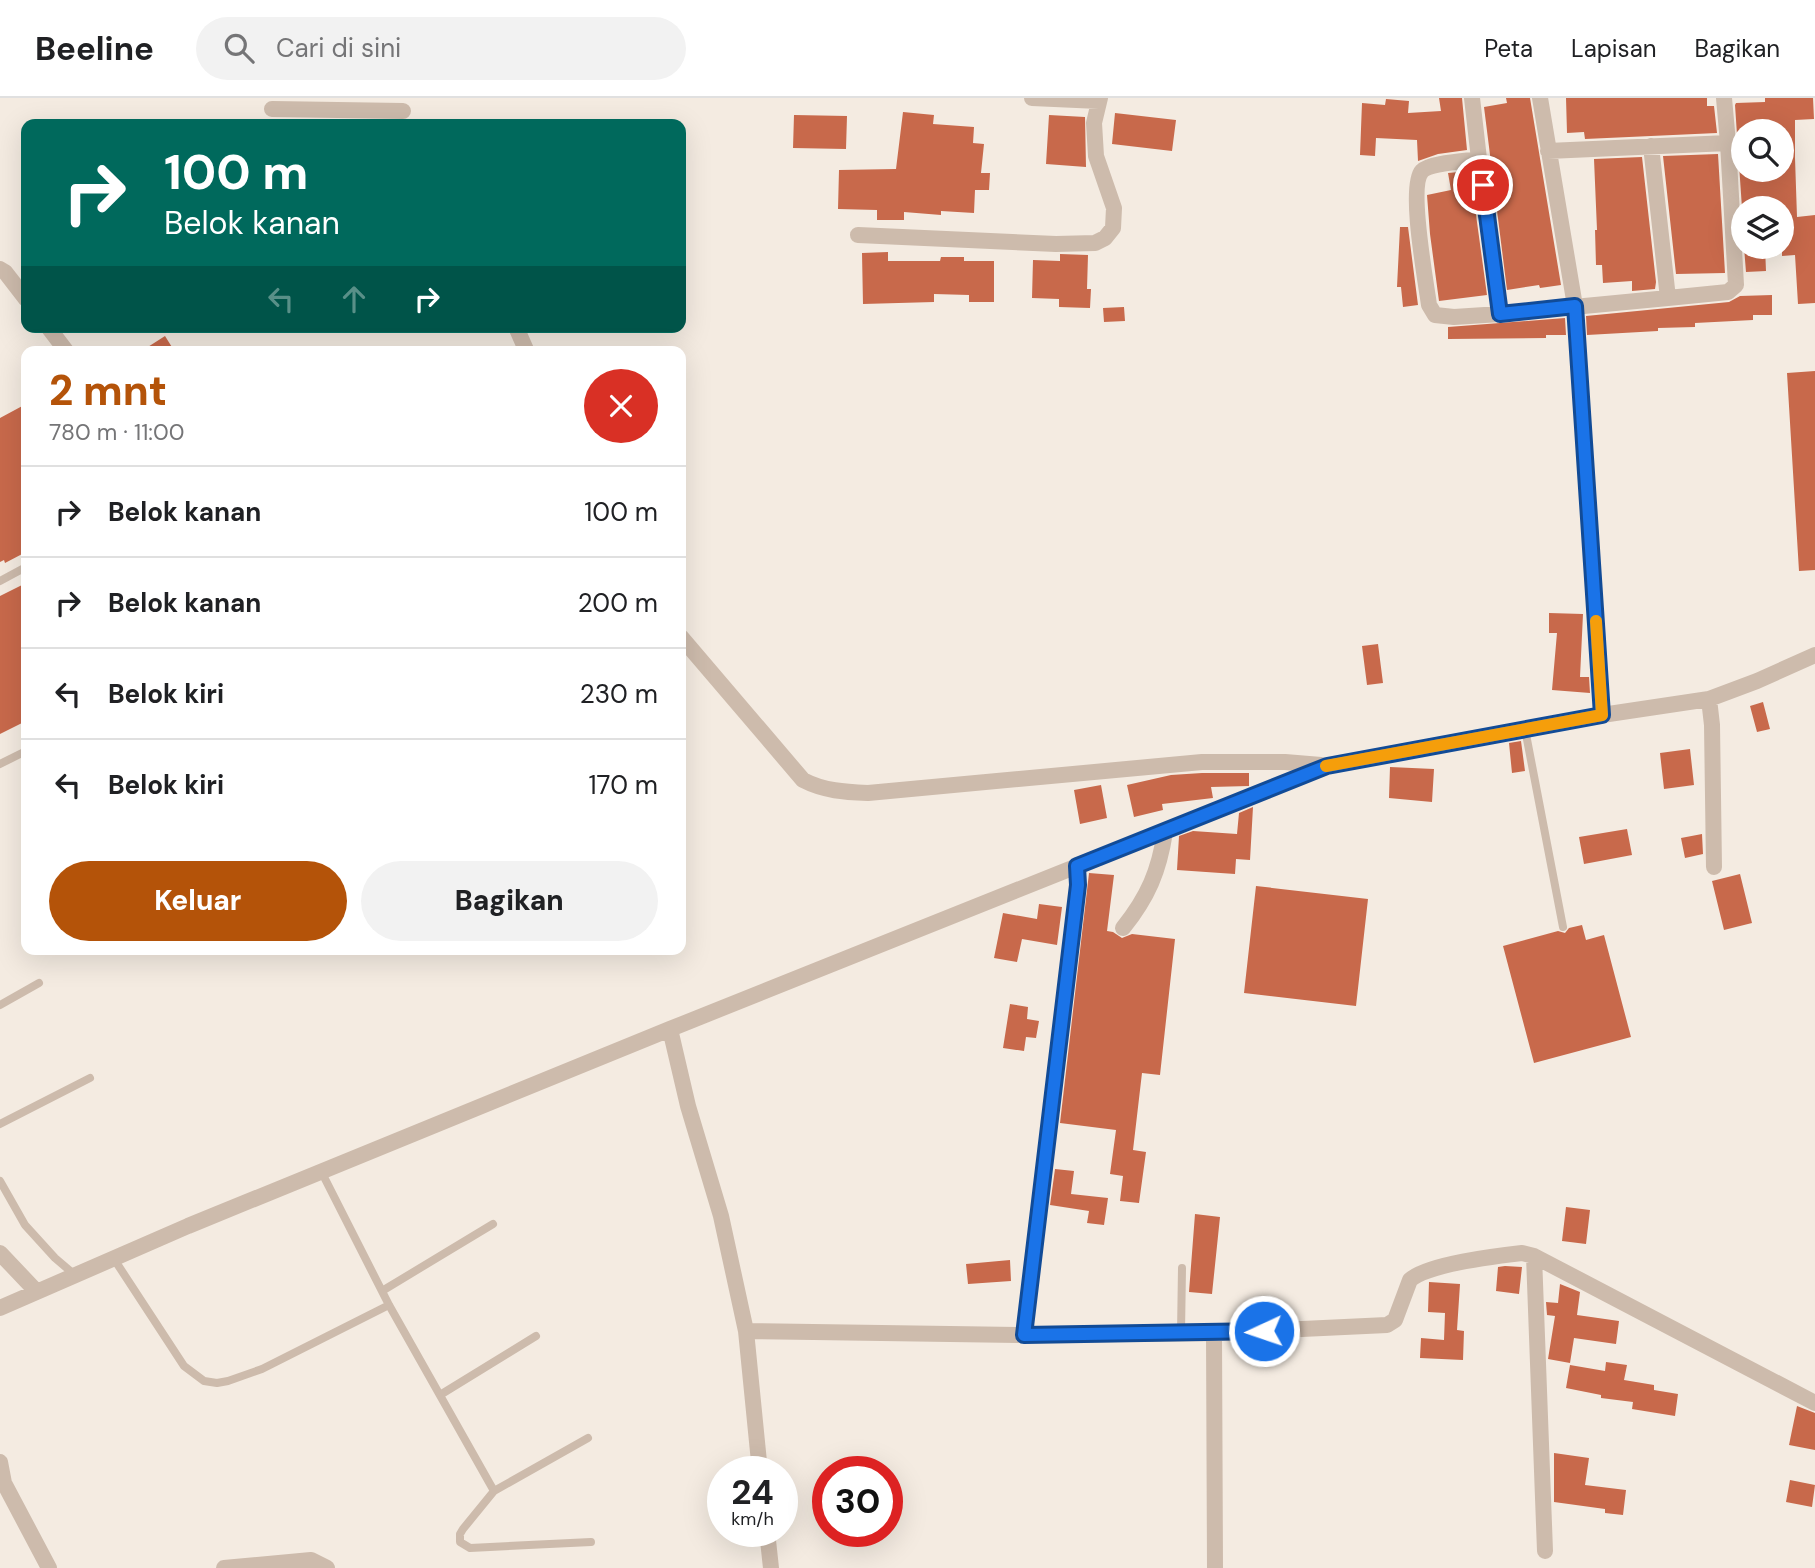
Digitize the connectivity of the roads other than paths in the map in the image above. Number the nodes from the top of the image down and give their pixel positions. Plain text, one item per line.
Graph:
1 (1032, 98) edge
2 (1472, 98) edge
3 (1540, 98) edge
4 (1724, 98) edge
5 (1099, 99) edge
6 (272, 109) dead end
7 (405, 111) edge
8 (1728, 143) junction
9 (1651, 146) junction
10 (1548, 151) junction
11 (1479, 159) junction
12 (858, 235) dead end
13 (0, 269) edge
14 (21, 293) edge
15 (1668, 298) junction
16 (1575, 306) junction
17 (1500, 314) junction
18 (21, 570) edge
19 (0, 581) edge
20 (686, 643) edge
21 (1815, 655) edge
22 (1709, 699) junction
23 (1602, 715) junction
24 (1525, 729) junction
25 (21, 754) edge
26 (0, 764) edge
27 (1327, 766) junction
28 (1165, 831) junction
29 (1077, 866) junction
30 (1714, 867) dead end
31 (1563, 927) dead end
32 (1123, 928) dead end
33 (39, 983) dead end
34 (0, 1005) edge
35 (670, 1029) junction
36 (90, 1078) dead end
37 (0, 1124) edge
38 (321, 1171) junction
39 (0, 1181) edge
40 (493, 1224) dead end
41 (0, 1253) edge
42 (1534, 1256) junction
43 (114, 1259) junction
44 (1182, 1268) dead end
45 (75, 1275) junction
46 (36, 1291) junction
47 (382, 1291) junction
48 (389, 1305) junction
49 (0, 1308) edge
50 (746, 1331) junction
51 (1214, 1333) junction
52 (1181, 1334) junction
53 (1024, 1335) junction
54 (536, 1336) dead end
55 (440, 1395) junction
56 (1815, 1403) edge
57 (588, 1438) dead end
58 (758, 1456) edge
59 (0, 1462) edge
60 (494, 1490) junction
61 (591, 1542) dead end
62 (769, 1547) edge
63 (1545, 1550) dead end
64 (49, 1568) edge
65 (224, 1568) edge
66 (327, 1568) edge
67 (771, 1568) edge
68 (1215, 1568) edge

1 - 5 street
2 - 11 street
3 - 10 street
4 - 8 street
5 - 12 street
6 - 7 street
8 - 9 street
8 - 15 street
9 - 10 street
9 - 15 street
10 - 16 street
11 - 17 street
11 - 17 street
13 - 14 street
15 - 16 street
16 - 17 street
16 - 23 street
18 - 19 lane
20 - 27 street
21 - 22 street
22 - 23 street
22 - 30 street
23 - 24 street
24 - 27 street
24 - 31 lane
25 - 26 lane
27 - 28 street
28 - 29 street
28 - 32 street
29 - 35 street
29 - 53 street
33 - 34 lane
35 - 38 street
35 - 50 street
36 - 37 lane
38 - 43 street
38 - 47 lane
39 - 45 lane
40 - 47 lane
41 - 46 street
42 - 51 street
42 - 56 street
42 - 63 street
43 - 45 street
43 - 48 lane
44 - 52 lane
45 - 46 street
46 - 49 street
47 - 48 lane
48 - 55 lane
50 - 53 street
50 - 58 street
51 - 52 street
51 - 68 street
52 - 53 street
54 - 55 lane
55 - 60 lane
57 - 60 lane
59 - 64 street
60 - 61 lane
62 - 67 street
65 - 66 street

